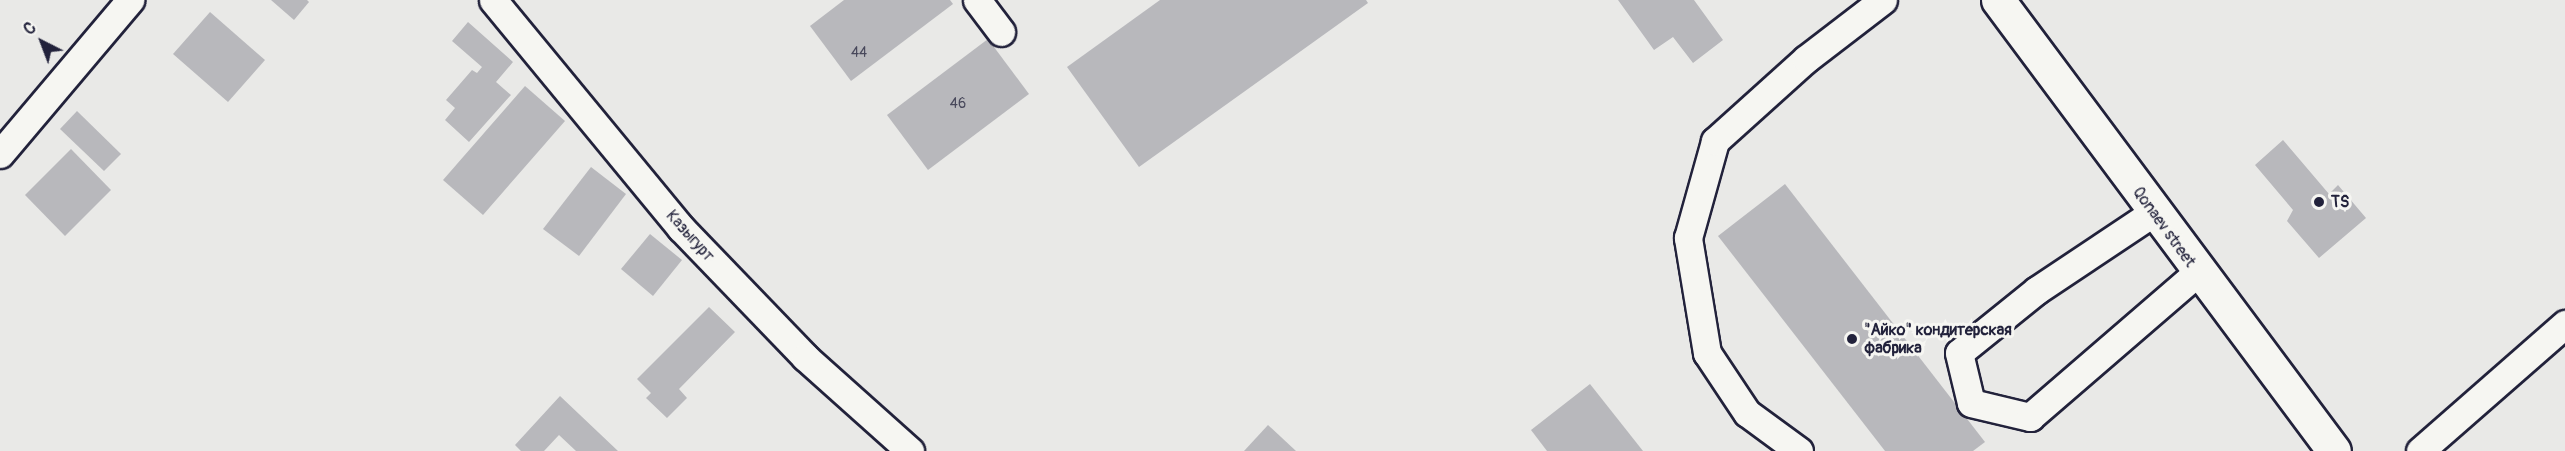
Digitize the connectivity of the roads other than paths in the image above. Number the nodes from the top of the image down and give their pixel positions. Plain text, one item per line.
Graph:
1 (130, 0) edge
2 (494, 0) edge
3 (977, 0) edge
4 (1883, 0) edge
5 (1998, 0) edge
6 (1000, 32) dead end
7 (0, 154) edge
8 (2154, 212) junction
9 (2198, 272) junction
10 (2565, 324) edge
11 (910, 451) edge
12 (1799, 451) edge
13 (2334, 451) edge
14 (2420, 451) edge

1 - 7 street
2 - 11 street, Казыгурт
3 - 6 street
4 - 12 street
5 - 8 main road, Qonaev street
8 - 9 main road, Qonaev street
8 - 9 street
9 - 13 main road, Qonaev street
10 - 14 street

